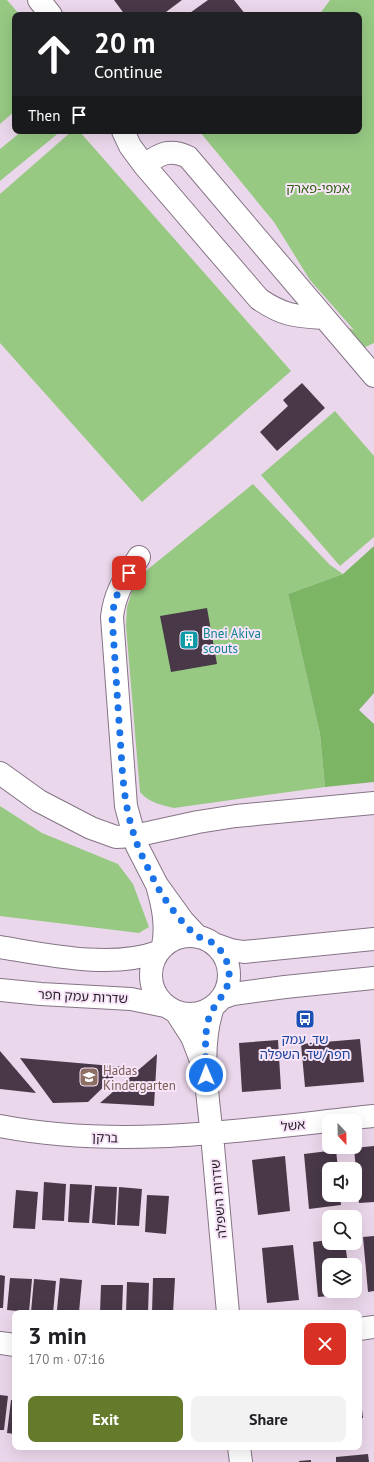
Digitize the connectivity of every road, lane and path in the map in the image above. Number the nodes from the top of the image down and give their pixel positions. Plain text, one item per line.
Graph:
1 (39, 0) edge
2 (49, 12) edge
3 (124, 134) edge
4 (144, 165) junction
5 (324, 318) junction
6 (374, 376) edge
7 (140, 558) dead end
8 (0, 773) edge
9 (374, 803) edge
10 (134, 836) junction
11 (157, 885) junction
12 (374, 939) edge
13 (206, 940) junction
14 (0, 947) edge
15 (160, 949) junction
16 (374, 978) edge
17 (0, 990) edge
18 (217, 1002) junction
19 (170, 1009) junction
20 (206, 1086) junction
21 (374, 1116) edge
22 (0, 1126) edge
23 (212, 1133) junction
24 (228, 1310) edge
25 (374, 1327) edge
26 (362, 1329) edge
27 (0, 1343) edge
28 (12, 1345) edge
29 (239, 1450) edge
30 (241, 1462) edge

1 - 2 street
3 - 4 street
4 - 5 street
4 - 5 street
5 - 6 street
7 - 10 street
8 - 10 street
9 - 10 street
10 - 11 street
11 - 13 street
11 - 15 street
12 - 13 street
13 - 15 street
13 - 18 street
14 - 15 street
15 - 19 street
16 - 18 street
17 - 19 street, שדרות עמק חפר
18 - 19 street
18 - 20 street, שדרות השפלה
19 - 20 street, שדרות השפלה
20 - 23 street, שדרות השפלה
21 - 23 street, אשל
22 - 23 street, ברקן
23 - 24 street, שדרות השפלה
25 - 26 street
27 - 28 street
29 - 30 street

